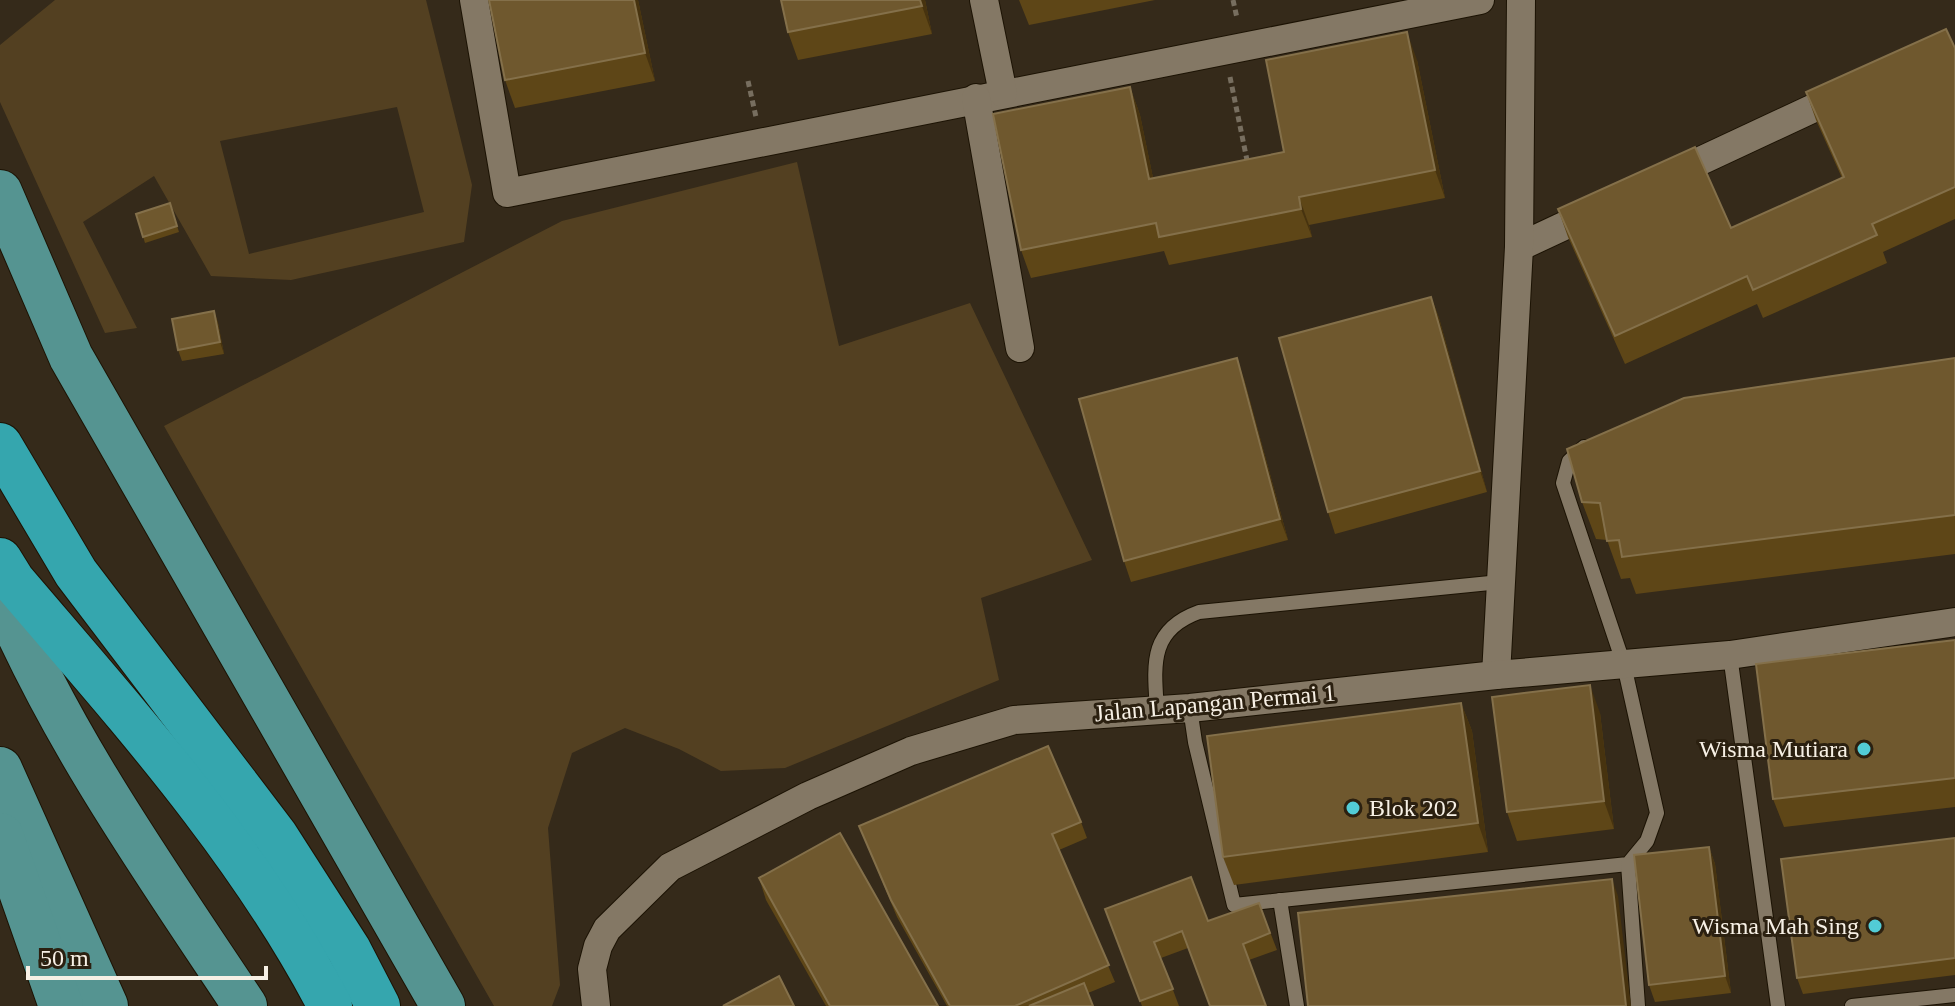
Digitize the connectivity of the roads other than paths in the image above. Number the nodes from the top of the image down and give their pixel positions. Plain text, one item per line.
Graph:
1 (474, 0) edge
2 (984, 0) edge
3 (1480, 0) edge
4 (1521, 0) edge
5 (1871, 81) edge
6 (990, 95) junction
7 (1646, 187) edge
8 (0, 192) edge
9 (1618, 200) edge
10 (1519, 247) junction
11 (1020, 348) dead end
12 (1594, 443) edge
13 (0, 445) edge
14 (0, 560) edge
15 (1500, 582) junction
16 (0, 592) edge
17 (1955, 622) edge
18 (1730, 655) junction
19 (1624, 665) junction
20 (1496, 675) junction
21 (1190, 708) junction
22 (1157, 710) junction
23 (0, 769) edge
24 (0, 831) edge
25 (1628, 864) junction
26 (1280, 900) junction
27 (1955, 995) edge
28 (61, 1006) edge
29 (106, 1006) edge
30 (245, 1006) edge
31 (330, 1006) edge
32 (378, 1006) edge
33 (443, 1006) edge
34 (596, 1006) edge
35 (1297, 1006) edge
36 (1638, 1006) edge
37 (1778, 1006) edge
38 (1852, 1006) edge

1 - 6 street
2 - 6 street
3 - 6 street
4 - 10 street
5 - 7 street
6 - 11 street
8 - 33 main road
9 - 10 street
10 - 15 street
12 - 19 lane
13 - 32 highway
14 - 31 highway
15 - 20 street
15 - 22 lane
16 - 30 main road
17 - 18 street, Jalan Lapangan Permai 1
18 - 19 street, Jalan Lapangan Permai 1
18 - 37 lane
19 - 20 street, Jalan Lapangan Permai 1
19 - 25 lane
20 - 21 street, Jalan Lapangan Permai 1
21 - 22 street, Jalan Lapangan Permai 1
21 - 26 lane
22 - 34 street, Jalan Lapangan Permai 1
23 - 29 main road
24 - 28 main road
25 - 26 lane
25 - 36 lane
26 - 35 lane
27 - 38 lane

